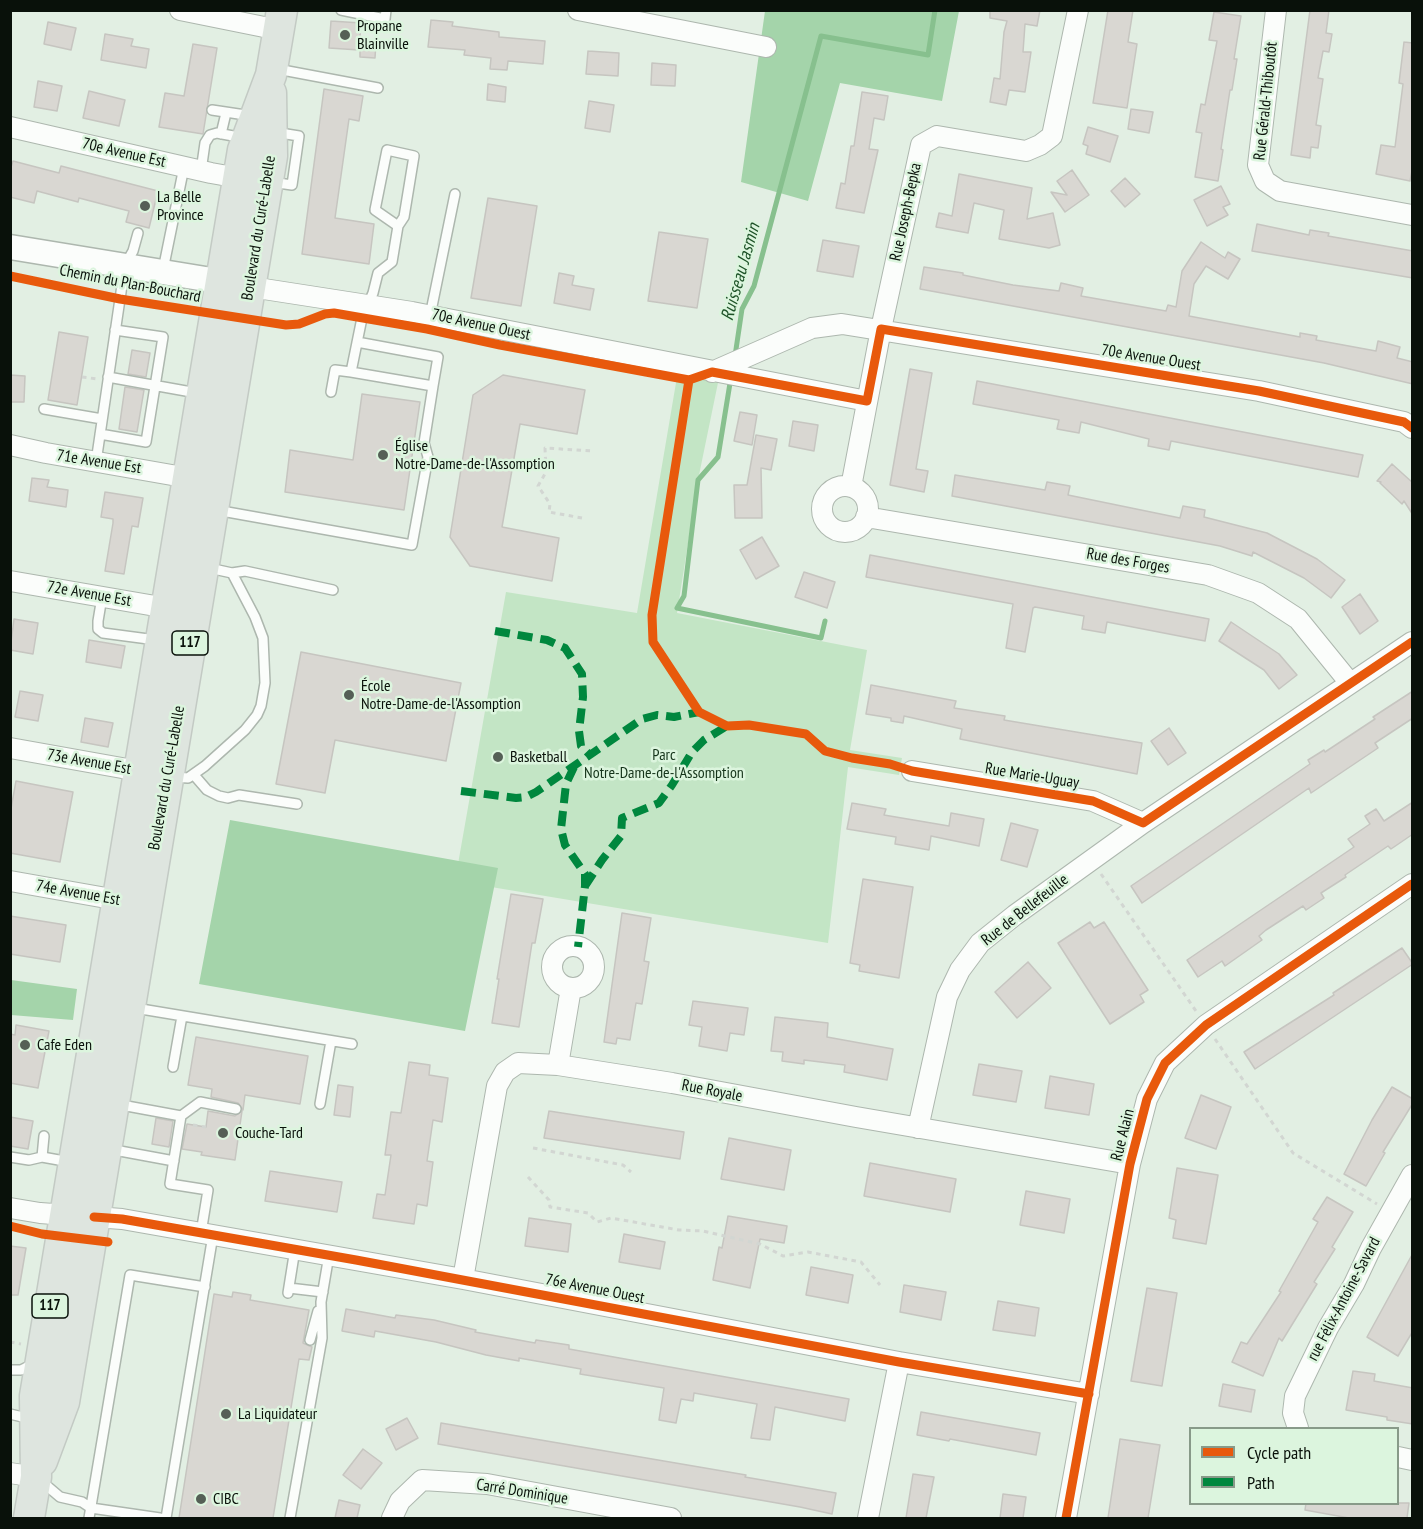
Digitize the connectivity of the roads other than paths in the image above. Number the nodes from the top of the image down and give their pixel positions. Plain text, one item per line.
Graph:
1 (180, 10) edge
2 (341, 10) edge
3 (386, 10) edge
4 (578, 10) edge
5 (1078, 10) edge
6 (1276, 10) edge
7 (208, 13) edge
8 (281, 20) edge
9 (766, 47) dead end
10 (272, 72) junction
11 (378, 88) dead end
12 (213, 110) dead end
13 (225, 113) junction
14 (10, 126) edge
15 (256, 132) junction
16 (192, 169) junction
17 (253, 179) junction
18 (454, 194) dead end
19 (1413, 215) edge
20 (398, 226) junction
21 (138, 233) dead end
22 (10, 247) edge
23 (125, 265) junction
24 (163, 272) junction
25 (221, 282) junction
26 (251, 287) junction
27 (367, 306) junction
28 (430, 316) junction
29 (881, 329) junction
30 (115, 330) junction
31 (357, 342) junction
32 (351, 372) junction
33 (712, 372) junction
34 (108, 377) junction
35 (155, 386) junction
36 (433, 386) junction
37 (331, 392) dead end
38 (202, 394) junction
39 (867, 401) junction
40 (44, 410) dead end
41 (102, 420) junction
42 (1413, 428) edge
43 (100, 434) junction
44 (10, 445) edge
45 (96, 462) junction
46 (851, 487) junction
47 (196, 501) junction
48 (866, 517) junction
49 (189, 564) junction
50 (232, 573) junction
51 (10, 581) edge
52 (333, 590) dead end
53 (102, 597) junction
54 (167, 608) junction
55 (161, 640) junction
56 (1413, 642) edge
57 (1350, 683) junction
58 (10, 748) edge
59 (912, 771) dead end
60 (167, 774) junction
61 (297, 804) dead end
62 (1143, 823) junction
63 (10, 881) edge
64 (1413, 884) edge
65 (117, 900) junction
66 (146, 905) junction
67 (571, 988) dead end
68 (115, 1004) junction
69 (182, 1016) junction
70 (331, 1041) junction
71 (352, 1044) dead end
72 (558, 1065) junction
73 (173, 1067) dead end
74 (114, 1104) junction
75 (320, 1104) dead end
76 (236, 1108) dead end
77 (181, 1116) junction
78 (918, 1128) junction
79 (44, 1136) dead end
80 (106, 1149) junction
81 (10, 1157) edge
82 (42, 1157) junction
83 (174, 1161) junction
84 (74, 1163) junction
85 (1130, 1164) junction
86 (1413, 1175) edge
87 (10, 1208) edge
88 (64, 1216) junction
89 (94, 1217) junction
90 (207, 1234) junction
91 (295, 1249) junction
92 (329, 1255) junction
93 (463, 1279) junction
94 (205, 1287) junction
95 (322, 1297) junction
96 (310, 1340) dead end
97 (899, 1362) junction
98 (33, 1364) junction
99 (10, 1370) edge
100 (1089, 1394) junction
101 (34, 1419) edge
102 (1298, 1427) edge
103 (23, 1475) edge
104 (91, 1508) junction
105 (29, 1518) edge
106 (89, 1518) edge
107 (160, 1518) edge
108 (166, 1518) edge
109 (290, 1518) edge
110 (392, 1518) edge
111 (671, 1518) edge
112 (868, 1518) edge
113 (1066, 1518) edge

1 - 7 street
2 - 3 lane
4 - 9 street
5 - 29 street, Rue Joseph-Bepka
6 - 19 street, Rue Gérald-Thiboutôt
7 - 8 street
8 - 10 main road, Boulevard du Curé-Labelle / 117
10 - 11 lane
10 - 15 main road, Boulevard du Curé-Labelle / 117
12 - 13 lane
13 - 15 lane
13 - 15 lane
14 - 16 street, 70e Avenue Est
15 - 16 lane
15 - 17 main road, Boulevard du Curé-Labelle / 117
15 - 17 lane
16 - 17 street, 70e Avenue Est
16 - 24 lane
17 - 25 main road, Boulevard du Curé-Labelle / 117
17 - 26 main road, Boulevard du Curé-Labelle / 117
18 - 28 lane
20 - 20 lane
20 - 27 lane
21 - 23 lane
22 - 23 street, Chemin du Plan-Bouchard
23 - 24 street, Chemin du Plan-Bouchard
23 - 30 lane
24 - 25 street, Chemin du Plan-Bouchard
25 - 26 street, Chemin du Plan-Bouchard
25 - 38 main road, Boulevard du Curé-Labelle / 117
26 - 27 street, 70e Avenue Ouest
26 - 47 main road, Boulevard du Curé-Labelle / 117
27 - 28 street, 70e Avenue Ouest
27 - 31 lane
28 - 33 street, 70e Avenue Ouest
29 - 33 street, 70e Avenue Ouest
29 - 39 street, Rue Joseph-Bepka
29 - 42 street, 70e Avenue Ouest
30 - 34 lane
30 - 35 lane
31 - 32 lane
31 - 36 lane
32 - 36 lane
32 - 37 lane
33 - 39 street, 70e Avenue Ouest
34 - 35 lane
34 - 41 lane
35 - 38 lane
35 - 43 lane
36 - 47 lane
38 - 47 main road, Boulevard du Curé-Labelle / 117
39 - 46 street, Rue Joseph-Bepka
40 - 41 lane
41 - 43 lane
43 - 45 lane
44 - 45 street, 71e Avenue Est
45 - 47 street, 71e Avenue Est
46 - 48 street
46 - 48 street
47 - 49 main road, Boulevard du Curé-Labelle / 117
48 - 57 street, Rue des Forges
49 - 50 lane
49 - 54 main road, Boulevard du Curé-Labelle / 117
49 - 60 main road, Boulevard du Curé-Labelle / 117
50 - 52 lane
50 - 60 lane
51 - 53 street, 72e Avenue Est
53 - 54 street, 72e Avenue Est
53 - 55 lane
54 - 55 main road, Boulevard du Curé-Labelle / 117
55 - 60 main road, Boulevard du Curé-Labelle / 117
56 - 57 street, Rue de Bellefeuille
57 - 62 street, Rue de Bellefeuille
58 - 60 street, 73e Avenue Est
59 - 62 street, Rue Marie-Uguay
60 - 61 lane
60 - 65 main road, Boulevard du Curé-Labelle / 117
60 - 66 main road, Boulevard du Curé-Labelle / 117
62 - 78 street, Rue de Bellefeuille
63 - 65 street, 74e Avenue Est
64 - 85 street, Rue Alain
65 - 66 street, 74e Avenue Est
65 - 68 main road, Boulevard du Curé-Labelle / 117
66 - 68 main road, Boulevard du Curé-Labelle / 117
67 - 72 street
68 - 69 lane
68 - 74 main road, Boulevard du Curé-Labelle / 117
68 - 84 main road, Boulevard du Curé-Labelle / 117
69 - 70 lane
69 - 73 lane
70 - 71 lane
70 - 75 lane
72 - 78 street, Rue Royale
72 - 93 street, Rue Royale
74 - 77 lane
74 - 80 main road, Boulevard du Curé-Labelle / 117
76 - 77 lane
77 - 83 lane
78 - 85 street, Rue Royale
79 - 82 lane
80 - 83 lane
80 - 89 main road, Boulevard du Curé-Labelle / 117
81 - 82 lane
82 - 84 lane
83 - 90 lane
84 - 88 main road, Boulevard du Curé-Labelle / 117
85 - 100 street, Rue Alain
86 - 102 street, rue Félix-Antoine-Savard
87 - 88 street, 76e Avenue Ouest
88 - 89 street, 76e Avenue Ouest
88 - 98 main road, Boulevard du Curé-Labelle / 117
89 - 90 street, 76e Avenue Ouest
89 - 101 main road, Boulevard du Curé-Labelle / 117
90 - 91 street, 76e Avenue Ouest
90 - 94 lane
91 - 92 street, 76e Avenue Ouest
91 - 95 lane
92 - 93 street, 76e Avenue Ouest
92 - 95 lane
93 - 97 street, 76e Avenue Ouest
94 - 104 lane
94 - 108 lane
95 - 96 lane
95 - 109 lane
97 - 100 street, 76e Avenue Ouest
97 - 112 street
98 - 99 lane
98 - 101 main road, Boulevard du Curé-Labelle / 117
100 - 113 street, Rue Alain
101 - 103 main road, Boulevard du Curé-Labelle / 117
103 - 104 lane
103 - 105 main road, Boulevard du Curé-Labelle / 117
104 - 106 lane
104 - 107 lane
110 - 111 street, Carré Dominique

